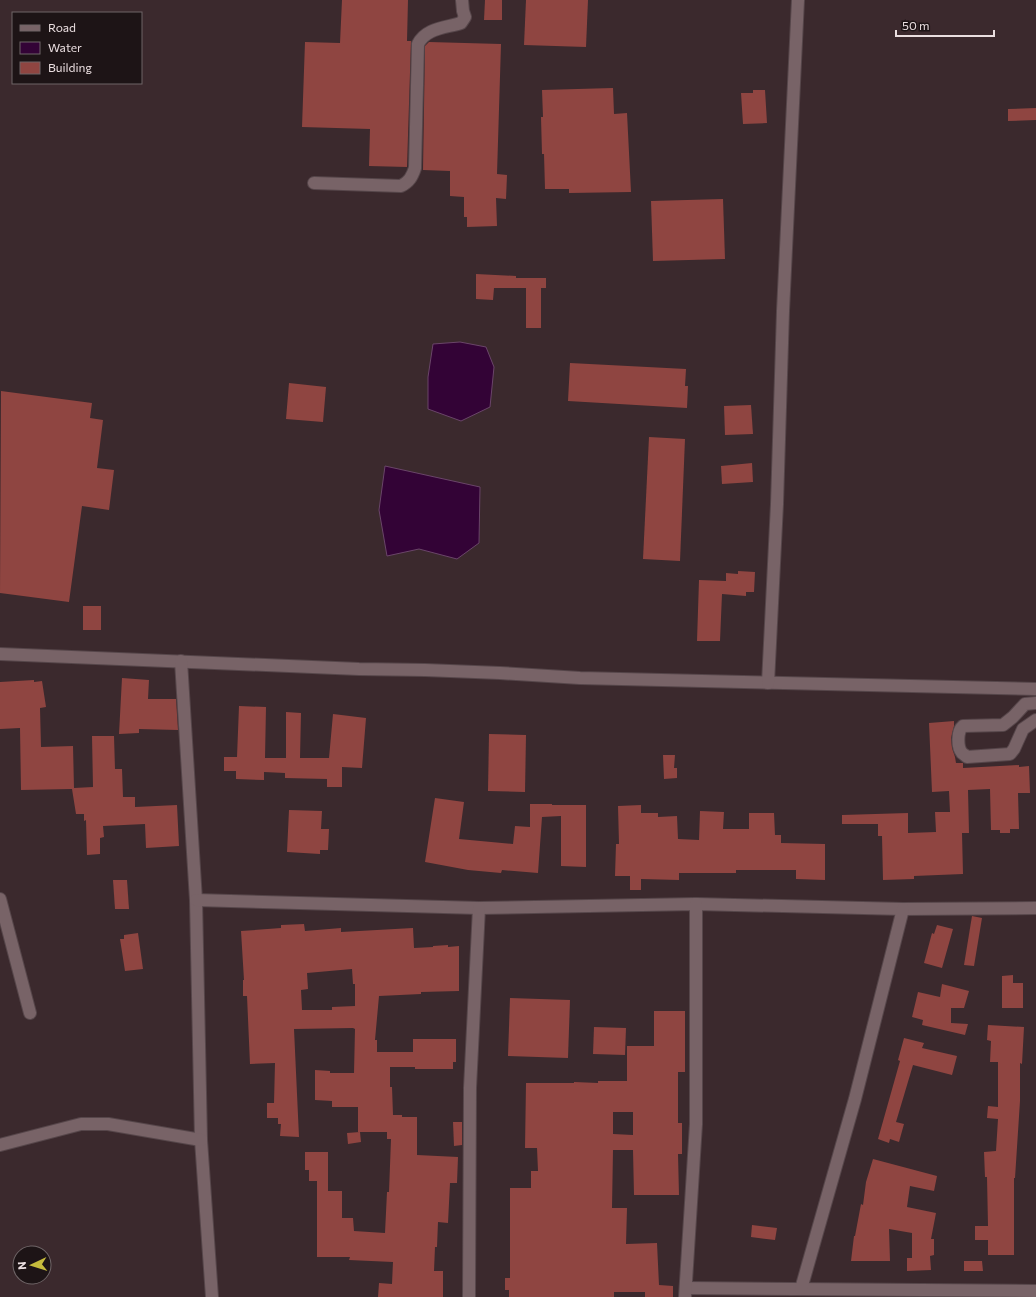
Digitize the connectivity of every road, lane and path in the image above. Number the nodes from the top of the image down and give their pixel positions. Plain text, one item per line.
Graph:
1 (462, 0) edge
2 (798, 0) edge
3 (314, 183) dead end
4 (0, 654) edge
5 (181, 661) junction
6 (768, 683) junction
7 (1036, 689) edge
8 (1036, 703) edge
9 (1036, 720) edge
10 (1006, 724) junction
11 (1019, 737) junction
12 (0, 899) edge
13 (196, 900) junction
14 (696, 904) junction
15 (479, 908) junction
16 (1036, 908) edge
17 (903, 909) junction
18 (30, 1013) dead end
19 (201, 1140) junction
20 (0, 1146) edge
21 (801, 1289) junction
22 (1036, 1291) edge
23 (686, 1292) edge
24 (212, 1297) edge
25 (469, 1297) edge

1 - 3 street
2 - 6 street
4 - 5 street
5 - 6 street
5 - 13 street
6 - 7 street
8 - 10 street
9 - 11 street
10 - 11 street
10 - 11 street
12 - 18 street
13 - 15 street
13 - 19 street
14 - 15 street
14 - 17 street
14 - 23 street
15 - 25 street
16 - 17 street
17 - 21 street
19 - 20 street
19 - 24 street
21 - 22 street
21 - 23 street

